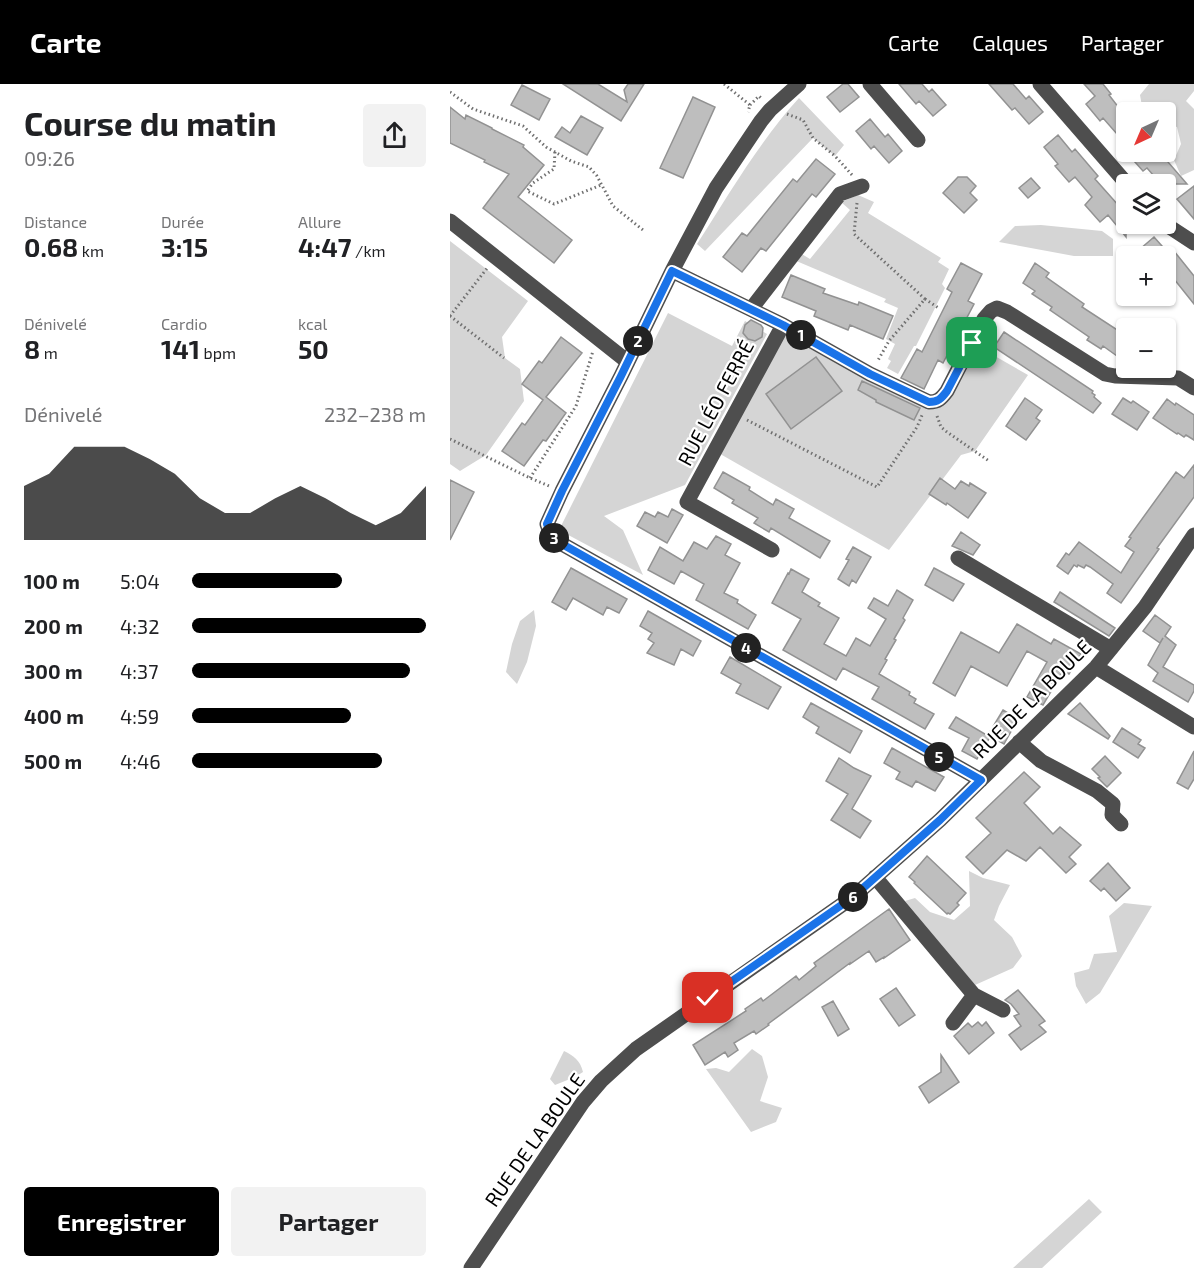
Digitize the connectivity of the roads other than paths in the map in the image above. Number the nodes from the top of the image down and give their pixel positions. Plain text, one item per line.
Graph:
1 (799, 84) edge
2 (870, 84) edge
3 (1040, 84) edge
4 (918, 140) dead end
5 (1118, 174) edge
6 (859, 187) road end
7 (450, 222) edge
8 (1176, 231) edge
9 (1194, 243) edge
10 (672, 271) junction
11 (751, 309) junction
12 (783, 325) junction
13 (628, 362) junction
14 (1194, 388) edge
15 (1194, 535) edge
16 (772, 550) dead end
17 (958, 558) dead end
18 (1111, 649) junction
19 (1096, 667) junction
20 (1194, 727) edge
21 (1019, 742) junction
22 (981, 780) junction
23 (1121, 824) dead end
24 (875, 877) junction
25 (974, 995) junction
26 (1004, 1010) dead end
27 (953, 1023) dead end
28 (471, 1268) edge

1 - 10 street
2 - 4 street
3 - 5 street
6 - 11 street
7 - 13 street
8 - 9 street
10 - 11 street
10 - 13 street
11 - 12 street
12 - 14 street
12 - 16 street, RUE LÉO FERRÉ
13 - 22 street
15 - 18 street, RUE DE LA BOULE
17 - 18 street
18 - 19 street, RUE DE LA BOULE
19 - 20 street
19 - 21 street, RUE DE LA BOULE
21 - 22 street, RUE DE LA BOULE
21 - 23 street
22 - 24 street, RUE DE LA BOULE
24 - 25 street
24 - 28 street, RUE DE LA BOULE
25 - 26 street
25 - 27 street

